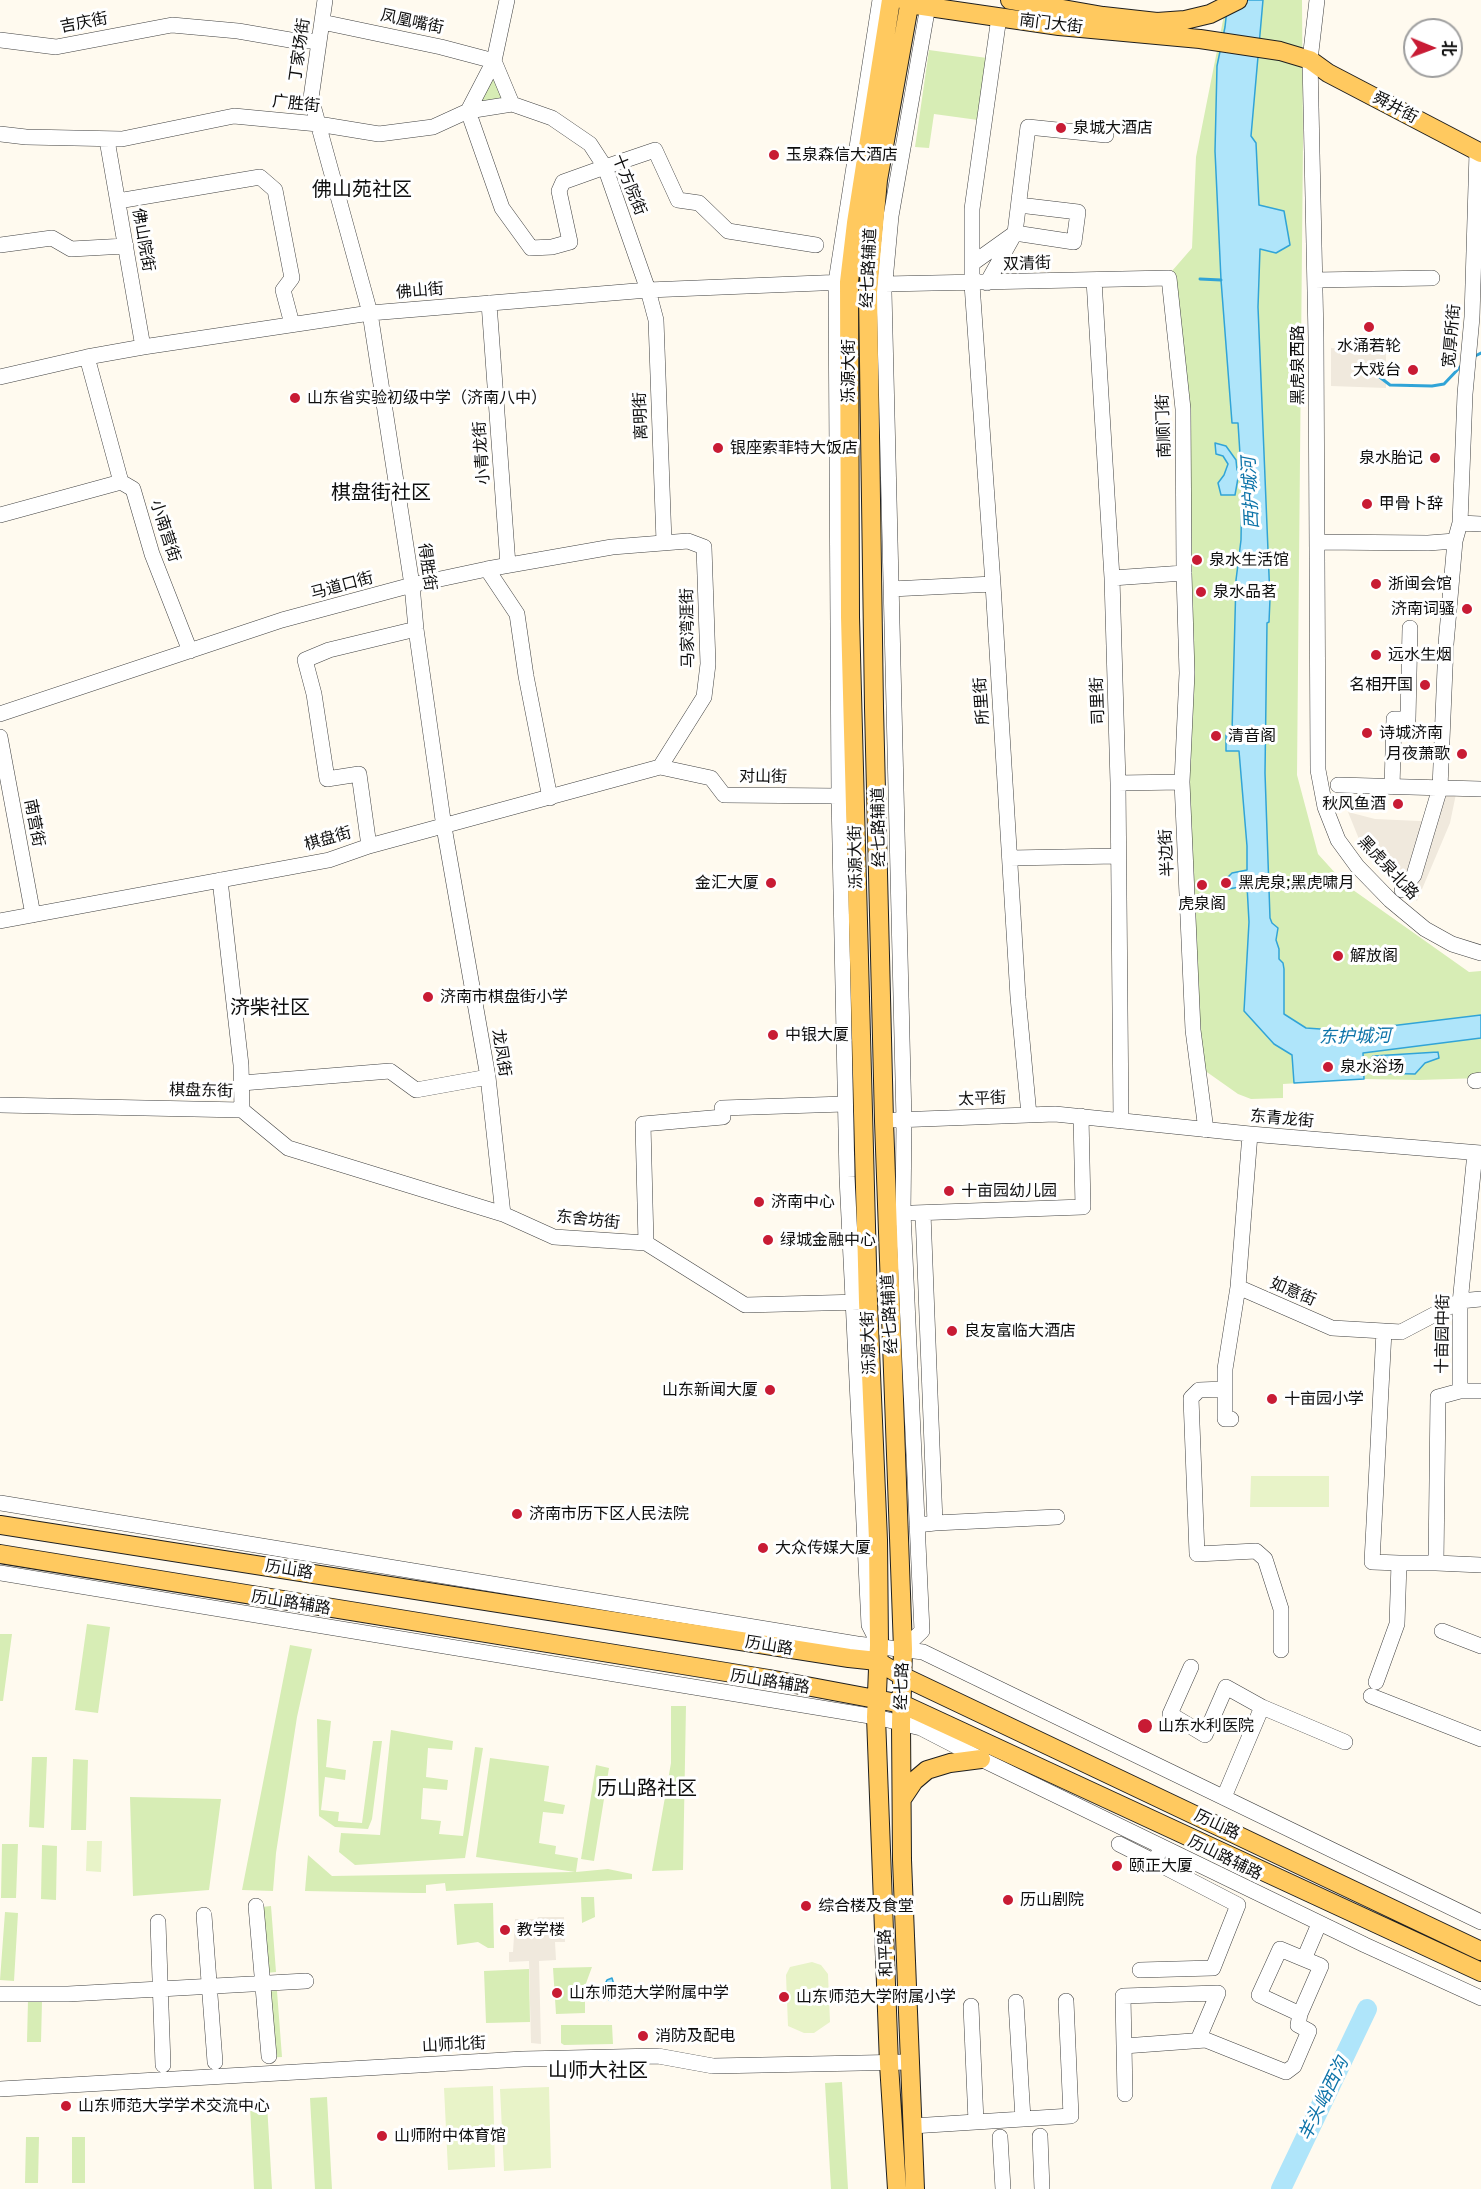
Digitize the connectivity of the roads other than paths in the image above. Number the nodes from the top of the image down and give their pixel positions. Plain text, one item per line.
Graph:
1 (326, 0) edge
2 (507, 0) edge
3 (880, 0) edge
4 (891, 0) edge
5 (1010, 0) edge
6 (1238, 0) edge
7 (1317, 0) edge
8 (916, 2) edge
9 (999, 17) junction
10 (322, 22) junction
11 (0, 40) edge
12 (318, 41) junction
13 (1310, 60) junction
14 (494, 61) junction
15 (512, 104) junction
16 (468, 111) junction
17 (318, 124) junction
18 (0, 134) edge
19 (1106, 135) dead end
20 (107, 140) junction
21 (1479, 153) edge
22 (606, 167) junction
23 (118, 201) junction
24 (1019, 205) junction
25 (1015, 233) junction
26 (0, 245) edge
27 (816, 245) dead end
28 (126, 246) junction
29 (973, 263) junction
30 (1169, 278) joint
31 (1432, 278) dead end
32 (1094, 280) junction
33 (1315, 280) junction
34 (842, 282) junction
35 (979, 283) junction
36 (885, 284) junction
37 (648, 290) junction
38 (489, 303) junction
39 (370, 313) junction
40 (292, 324) junction
41 (143, 347) junction
42 (87, 357) junction
43 (0, 378) edge
44 (122, 482) junction
45 (0, 515) edge
46 (1460, 523) junction
47 (1481, 524) edge
48 (1455, 541) junction
49 (664, 542) junction
50 (1317, 542) junction
51 (704, 547) joint
52 (508, 565) junction
53 (487, 569) junction
54 (1184, 573) junction
55 (1112, 578) junction
56 (993, 584) junction
57 (412, 585) junction
58 (891, 589) junction
59 (1410, 628) dead end
60 (416, 629) junction
61 (190, 651) junction
62 (0, 714) edge
63 (1317, 730) joint
64 (0, 737) edge
65 (660, 767) junction
66 (1182, 782) junction
67 (1118, 783) junction
68 (1338, 785) dead end
69 (1392, 787) junction
70 (1440, 788) junction
71 (1481, 789) edge
72 (839, 796) junction
73 (550, 798) junction
74 (444, 827) junction
75 (369, 846) junction
76 (1117, 856) junction
77 (1010, 858) junction
78 (220, 880) junction
79 (1402, 890) dead end
80 (33, 915) junction
81 (0, 921) edge
82 (1481, 954) edge
83 (488, 1077) junction
84 (242, 1083) junction
85 (845, 1104) junction
86 (0, 1105) edge
87 (242, 1110) junction
88 (1029, 1115) junction
89 (1081, 1116) junction
90 (904, 1120) junction
91 (884, 1121) junction
92 (1121, 1121) junction
93 (1206, 1130) junction
94 (1250, 1134) junction
95 (1478, 1153) edge
96 (923, 1213) junction
97 (503, 1214) junction
98 (895, 1214) junction
99 (646, 1243) junction
100 (1238, 1287) junction
101 (1481, 1299) edge
102 (860, 1302) junction
103 (1460, 1302) junction
104 (1384, 1330) junction
105 (1225, 1389) junction
106 (1460, 1391) junction
107 (1481, 1391) edge
108 (1231, 1419) dead end
109 (0, 1503) edge
110 (1057, 1517) dead end
111 (935, 1523) junction
112 (0, 1525) edge
113 (917, 1525) junction
114 (0, 1554) edge
115 (1399, 1563) junction
116 (1436, 1563) junction
117 (1481, 1564) edge
118 (0, 1573) edge
119 (1442, 1631) dead end
120 (1481, 1646) edge
121 (903, 1649) junction
122 (1281, 1650) dead end
123 (878, 1653) junction
124 (1191, 1667) dead end
125 (902, 1676) junction
126 (902, 1704) junction
127 (1262, 1707) junction
128 (876, 1709) junction
129 (901, 1724) junction
130 (1481, 1739) edge
131 (1345, 1742) dead end
132 (981, 1760) junction
133 (1224, 1797) junction
134 (902, 1799) junction
135 (1119, 1844) dead end
136 (1161, 1847) junction
137 (1155, 1862) junction
138 (256, 1906) dead end
139 (204, 1915) dead end
140 (158, 1922) dead end
141 (1481, 1922) edge
142 (1320, 1923) junction
143 (1481, 1951) edge
144 (1304, 1959) junction
145 (1140, 1970) dead end
146 (1481, 1972) edge
147 (306, 1981) dead end
148 (264, 1984) junction
149 (210, 1987) junction
150 (160, 1990) junction
151 (0, 1994) edge
152 (1481, 1998) edge
153 (1066, 2001) dead end
154 (1016, 2002) dead end
155 (971, 2006) dead end
156 (1300, 2014) junction
157 (1198, 2040) junction
158 (1124, 2046) junction
159 (269, 2056) dead end
160 (215, 2062) dead end
161 (910, 2062) junction
162 (889, 2064) junction
163 (163, 2065) dead end
164 (0, 2089) edge
165 (1125, 2094) dead end
166 (1023, 2119) junction
167 (976, 2122) junction
168 (912, 2126) junction
169 (1040, 2136) dead end
170 (1000, 2137) dead end
171 (897, 2189) edge
172 (915, 2189) edge
173 (1003, 2189) edge
174 (1042, 2189) edge

1 - 10 street, 丁家场街
2 - 14 street
3 - 34 street, 经七路辅道
4 - 34 main road, 泺源大街
5 - 6 main road, 南门大街
7 - 13 street, 黑虎泉西路
8 - 9 main road, 南门大街
8 - 36 street, 经七路辅道
8 - 91 main road, 泺源大街
9 - 13 main road, 南门大街
9 - 29 street, 所里街
10 - 12 street, 丁家场街
10 - 14 street, 凤凰嘴街
11 - 12 street, 吉庆街
12 - 17 street, 丁家场街
13 - 21 main road, 舜井街
13 - 33 street, 黑虎泉西路
14 - 15 street
14 - 16 street
15 - 16 street, 十方院街
15 - 22 street, 十方院街
16 - 17 street, 广胜街
16 - 22 street
17 - 20 street, 广胜街
17 - 39 street, 丁家场街
18 - 20 street, 广胜街
19 - 24 street
20 - 23 street, 佛山院街
21 - 46 street, 宽厚所街
22 - 27 street
22 - 37 street, 十方院街
23 - 28 street, 佛山院街
23 - 40 street
24 - 25 street
24 - 25 street
25 - 29 street
25 - 35 street
26 - 28 street
28 - 41 street, 佛山院街
29 - 35 street, 所里街
30 - 32 street, 双清街
30 - 54 street, 南顺门街
31 - 33 street
32 - 35 street, 双清街
32 - 55 street, 司里街
33 - 50 street, 黑虎泉西路
34 - 37 street, 佛山街
34 - 72 street, 经七路辅道
34 - 102 main road, 泺源大街
35 - 36 street, 双清街
35 - 56 street, 所里街
36 - 58 street, 经七路辅道
37 - 38 street, 佛山街
37 - 49 street, 离明街
38 - 39 street, 佛山街
38 - 52 street, 小青龙街
39 - 40 street, 佛山街
39 - 57 street, 得胜街
40 - 41 street, 佛山街
41 - 42 street, 佛山街
42 - 43 street, 佛山街
42 - 44 street, 小南营街
44 - 45 street
44 - 61 street, 小南营街
46 - 47 street
46 - 48 street, 宽厚所街
48 - 50 street
48 - 70 street
49 - 51 street, 马道口街
49 - 52 street, 马道口街
50 - 63 street, 黑虎泉西路
51 - 65 street, 马家湾涯街
52 - 53 street, 马道口街
53 - 57 street, 马道口街
53 - 73 street
54 - 55 street
54 - 66 street, 半边街
55 - 67 street, 司里街
56 - 58 street
56 - 77 street, 所里街
57 - 60 street, 得胜街
57 - 61 street, 马道口街
58 - 90 street, 经七路辅道
59 - 69 street
60 - 74 street, 得胜街
60 - 75 street
61 - 62 street, 马道口街
63 - 82 street, 黑虎泉北路
64 - 80 street, 南营街
65 - 72 street, 对山街
65 - 73 street, 棋盘街
66 - 67 street
66 - 93 street, 半边街
67 - 76 street, 司里街
68 - 69 street
69 - 70 street
70 - 71 street
70 - 79 street
72 - 85 street, 经七路辅道
73 - 74 street, 棋盘街
74 - 75 street, 棋盘街
74 - 83 street, 龙凤街
75 - 78 street, 棋盘街
76 - 77 street
76 - 92 street, 司里街
77 - 88 street, 所里街
78 - 80 street, 棋盘街
78 - 84 street, 棋盘东街
80 - 81 street, 棋盘街
83 - 84 street
83 - 97 street, 龙凤街
84 - 87 street, 棋盘东街
85 - 99 street
85 - 102 street, 经七路辅道
86 - 87 street, 棋盘东街
87 - 97 street, 东舍坊街
88 - 89 street, 太平街
88 - 90 street, 太平街
89 - 92 street, 东青龙街
89 - 96 street
90 - 91 street, 太平街
90 - 98 street, 经七路辅道
91 - 98 main road, 泺源大街
92 - 93 street, 东青龙街
93 - 94 street, 东青龙街
94 - 95 street, 东青龙街
94 - 100 street
95 - 103 street, 十亩园中街
96 - 98 street
96 - 111 street
97 - 99 street, 东舍坊街
98 - 113 street, 经七路辅道
98 - 121 main road, 泺源大街
99 - 102 street, 东舍坊街
100 - 104 street, 如意街
100 - 105 street
101 - 103 street, 如意街
102 - 123 main road, 泺源大街
103 - 104 street, 如意街
103 - 106 street, 十亩园中街
104 - 115 street
105 - 108 street
105 - 122 street
106 - 107 street
106 - 116 street, 十亩园中街
109 - 123 street
110 - 111 street
111 - 113 street
112 - 123 main road, 历山路
113 - 121 street, 经七路辅道
114 - 128 main road, 历山路
115 - 116 street
115 - 130 street
116 - 117 street
118 - 128 street, 历山路辅路
119 - 120 street
121 - 123 street
121 - 125 main road, 经七路
121 - 133 street
123 - 125 main road, 历山路
123 - 128 main road, 泺源大街
124 - 127 street
125 - 126 main road, 经七路
125 - 143 main road, 历山路
126 - 128 main road, 历山路
126 - 129 main road, 经七路
126 - 146 main road, 历山路
127 - 131 street
127 - 133 street
128 - 129 street, 历山路辅路
128 - 162 main road, 和平路
129 - 132 street, 历山路辅路
129 - 134 main road, 和平路
132 - 134 main road
132 - 136 street, 历山路辅路
133 - 141 street
134 - 161 main road, 和平路
135 - 137 street
136 - 137 street
136 - 142 street, 历山路辅路
137 - 145 street
138 - 148 street
139 - 149 street
140 - 150 street
142 - 144 street
142 - 152 street, 历山路辅路
144 - 156 street
144 - 156 street
147 - 148 street
148 - 149 street
148 - 159 street
149 - 150 street
149 - 160 street
150 - 151 street
150 - 163 street
153 - 166 street
154 - 166 street
155 - 167 street
156 - 157 street
157 - 158 street
157 - 158 street
158 - 165 street
161 - 162 street, 山师北街
161 - 168 main road, 和平路
162 - 164 street, 山师北街
162 - 171 main road, 和平路
166 - 167 street
167 - 168 street
168 - 172 main road, 和平路
169 - 174 street
170 - 173 street

